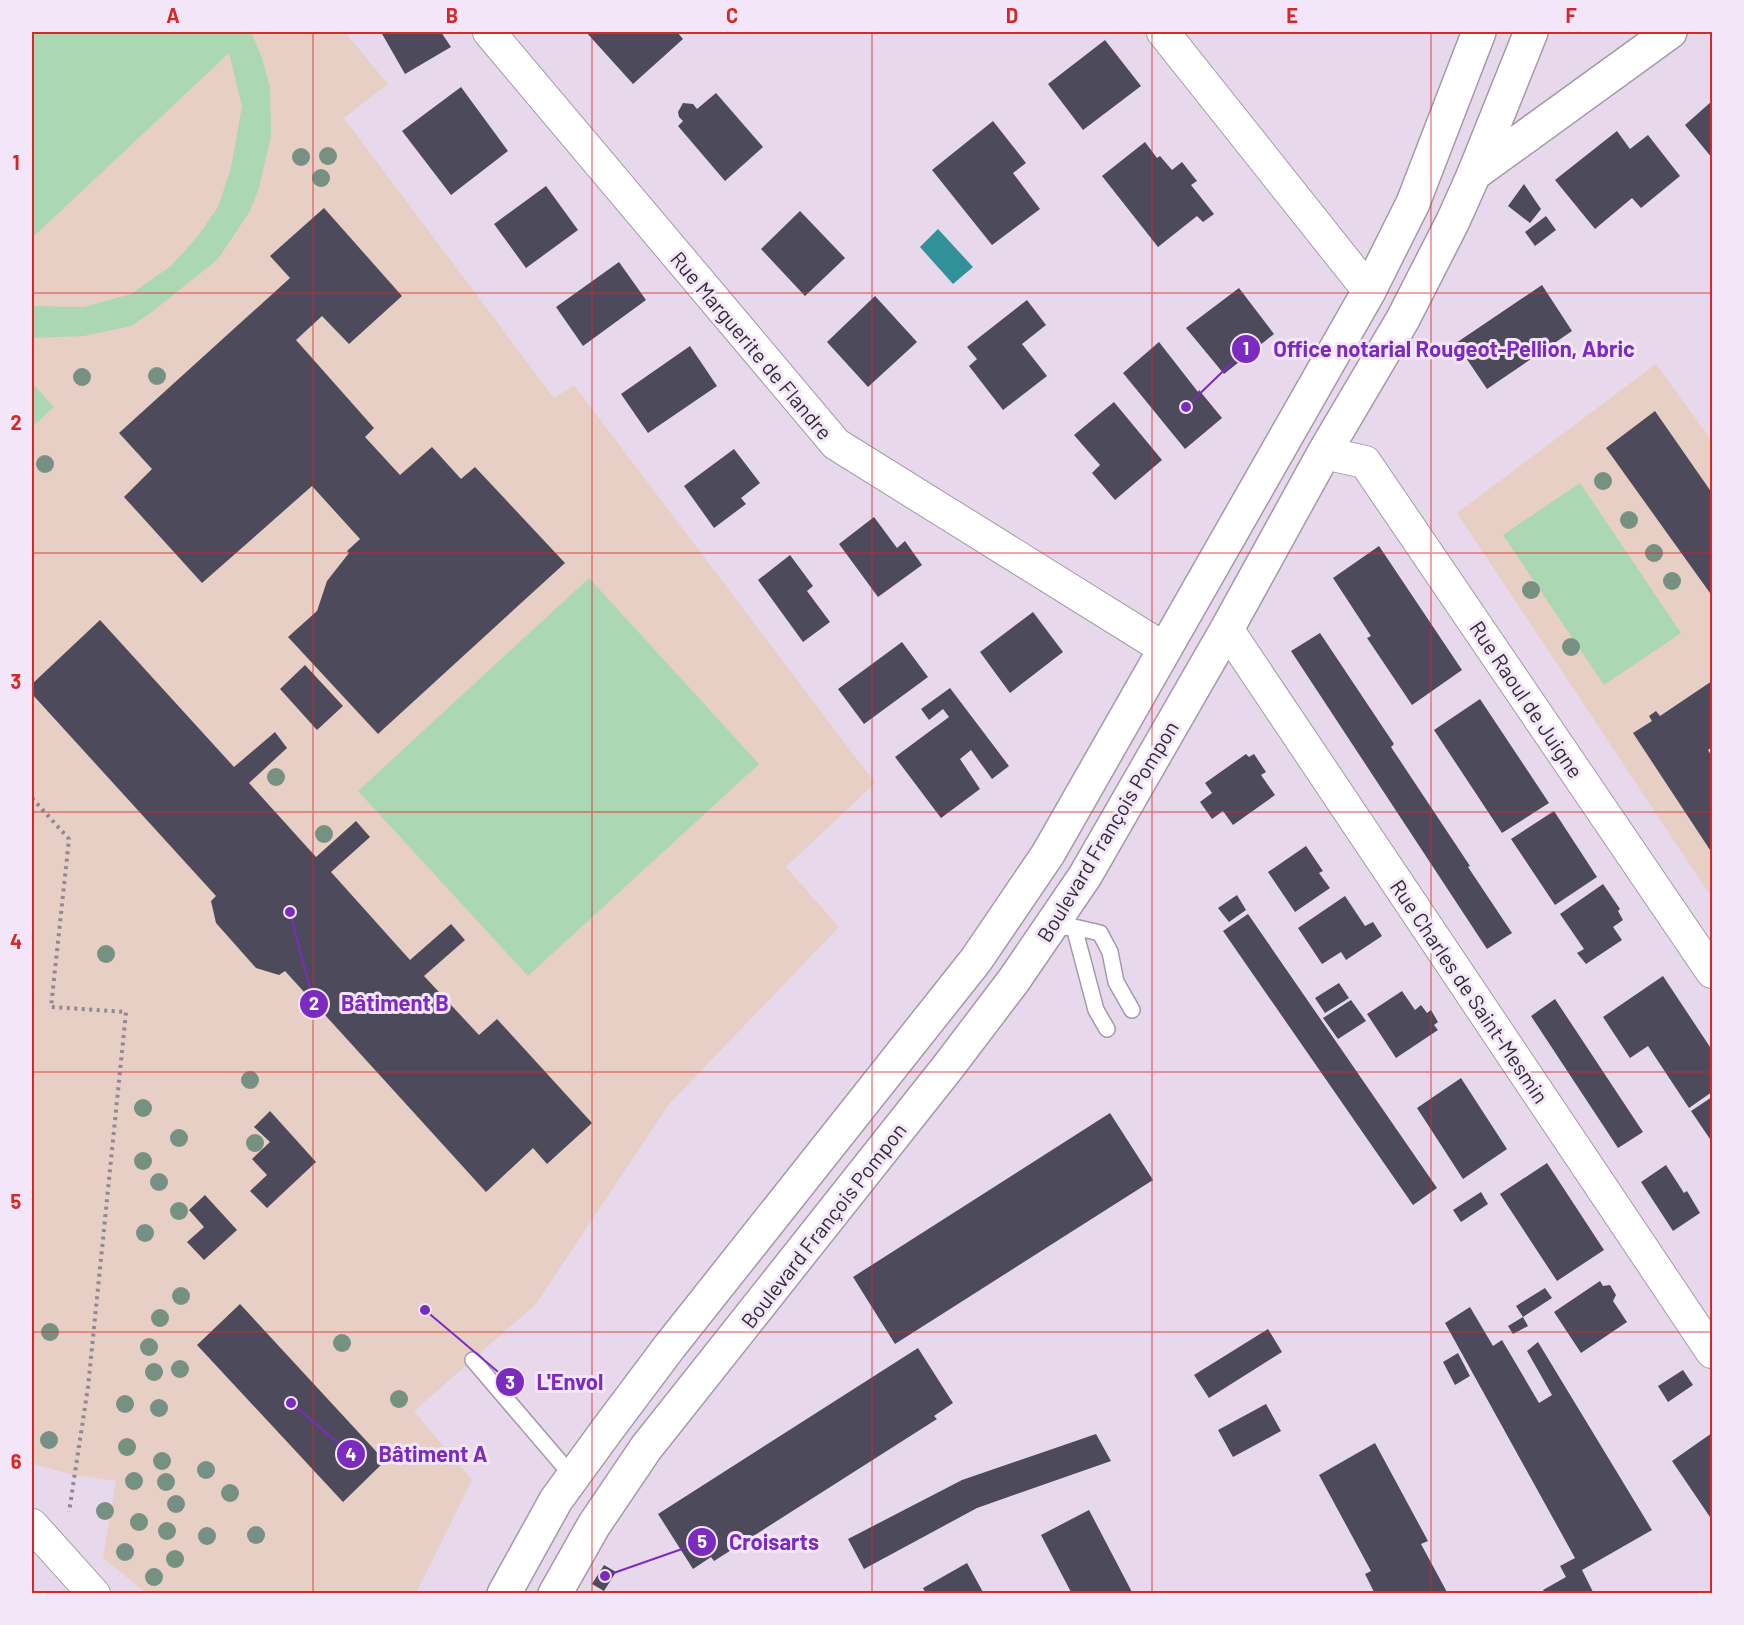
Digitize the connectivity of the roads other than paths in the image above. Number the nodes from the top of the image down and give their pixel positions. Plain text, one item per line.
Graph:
1 (489, 32) edge
2 (1163, 32) edge
3 (1531, 32) edge
4 (1625, 32) edge
5 (1662, 32) edge
6 (1670, 32) edge
7 (1482, 38) edge
8 (1474, 174) junction
9 (1369, 291) junction
10 (1324, 453) junction
11 (1227, 629) junction
12 (1165, 649) junction
13 (1062, 927) junction
14 (1713, 972) edge
15 (1132, 1011) dead end
16 (1107, 1029) dead end
17 (1713, 1352) edge
18 (473, 1360) dead end
19 (573, 1477) junction
20 (32, 1525) edge
21 (94, 1593) edge
22 (504, 1593) edge
23 (555, 1593) edge

1 - 12 street, Rue Marguerite de Flandre
2 - 9 street
3 - 8 main road, Boulevard François Pompon
4 - 5 main road
6 - 8 main road
7 - 9 main road, Boulevard François Pompon
8 - 10 main road, Boulevard François Pompon
9 - 12 main road, Boulevard François Pompon
10 - 11 main road, Boulevard François Pompon
10 - 14 street, Rue Raoul de Juigne
11 - 13 main road, Boulevard François Pompon
11 - 17 street, Rue Charles de Saint-Mesmin
12 - 19 main road, Boulevard François Pompon
13 - 15 lane
13 - 16 lane
13 - 23 main road, Boulevard François Pompon
18 - 19 lane
19 - 22 main road, Boulevard François Pompon
20 - 21 street

